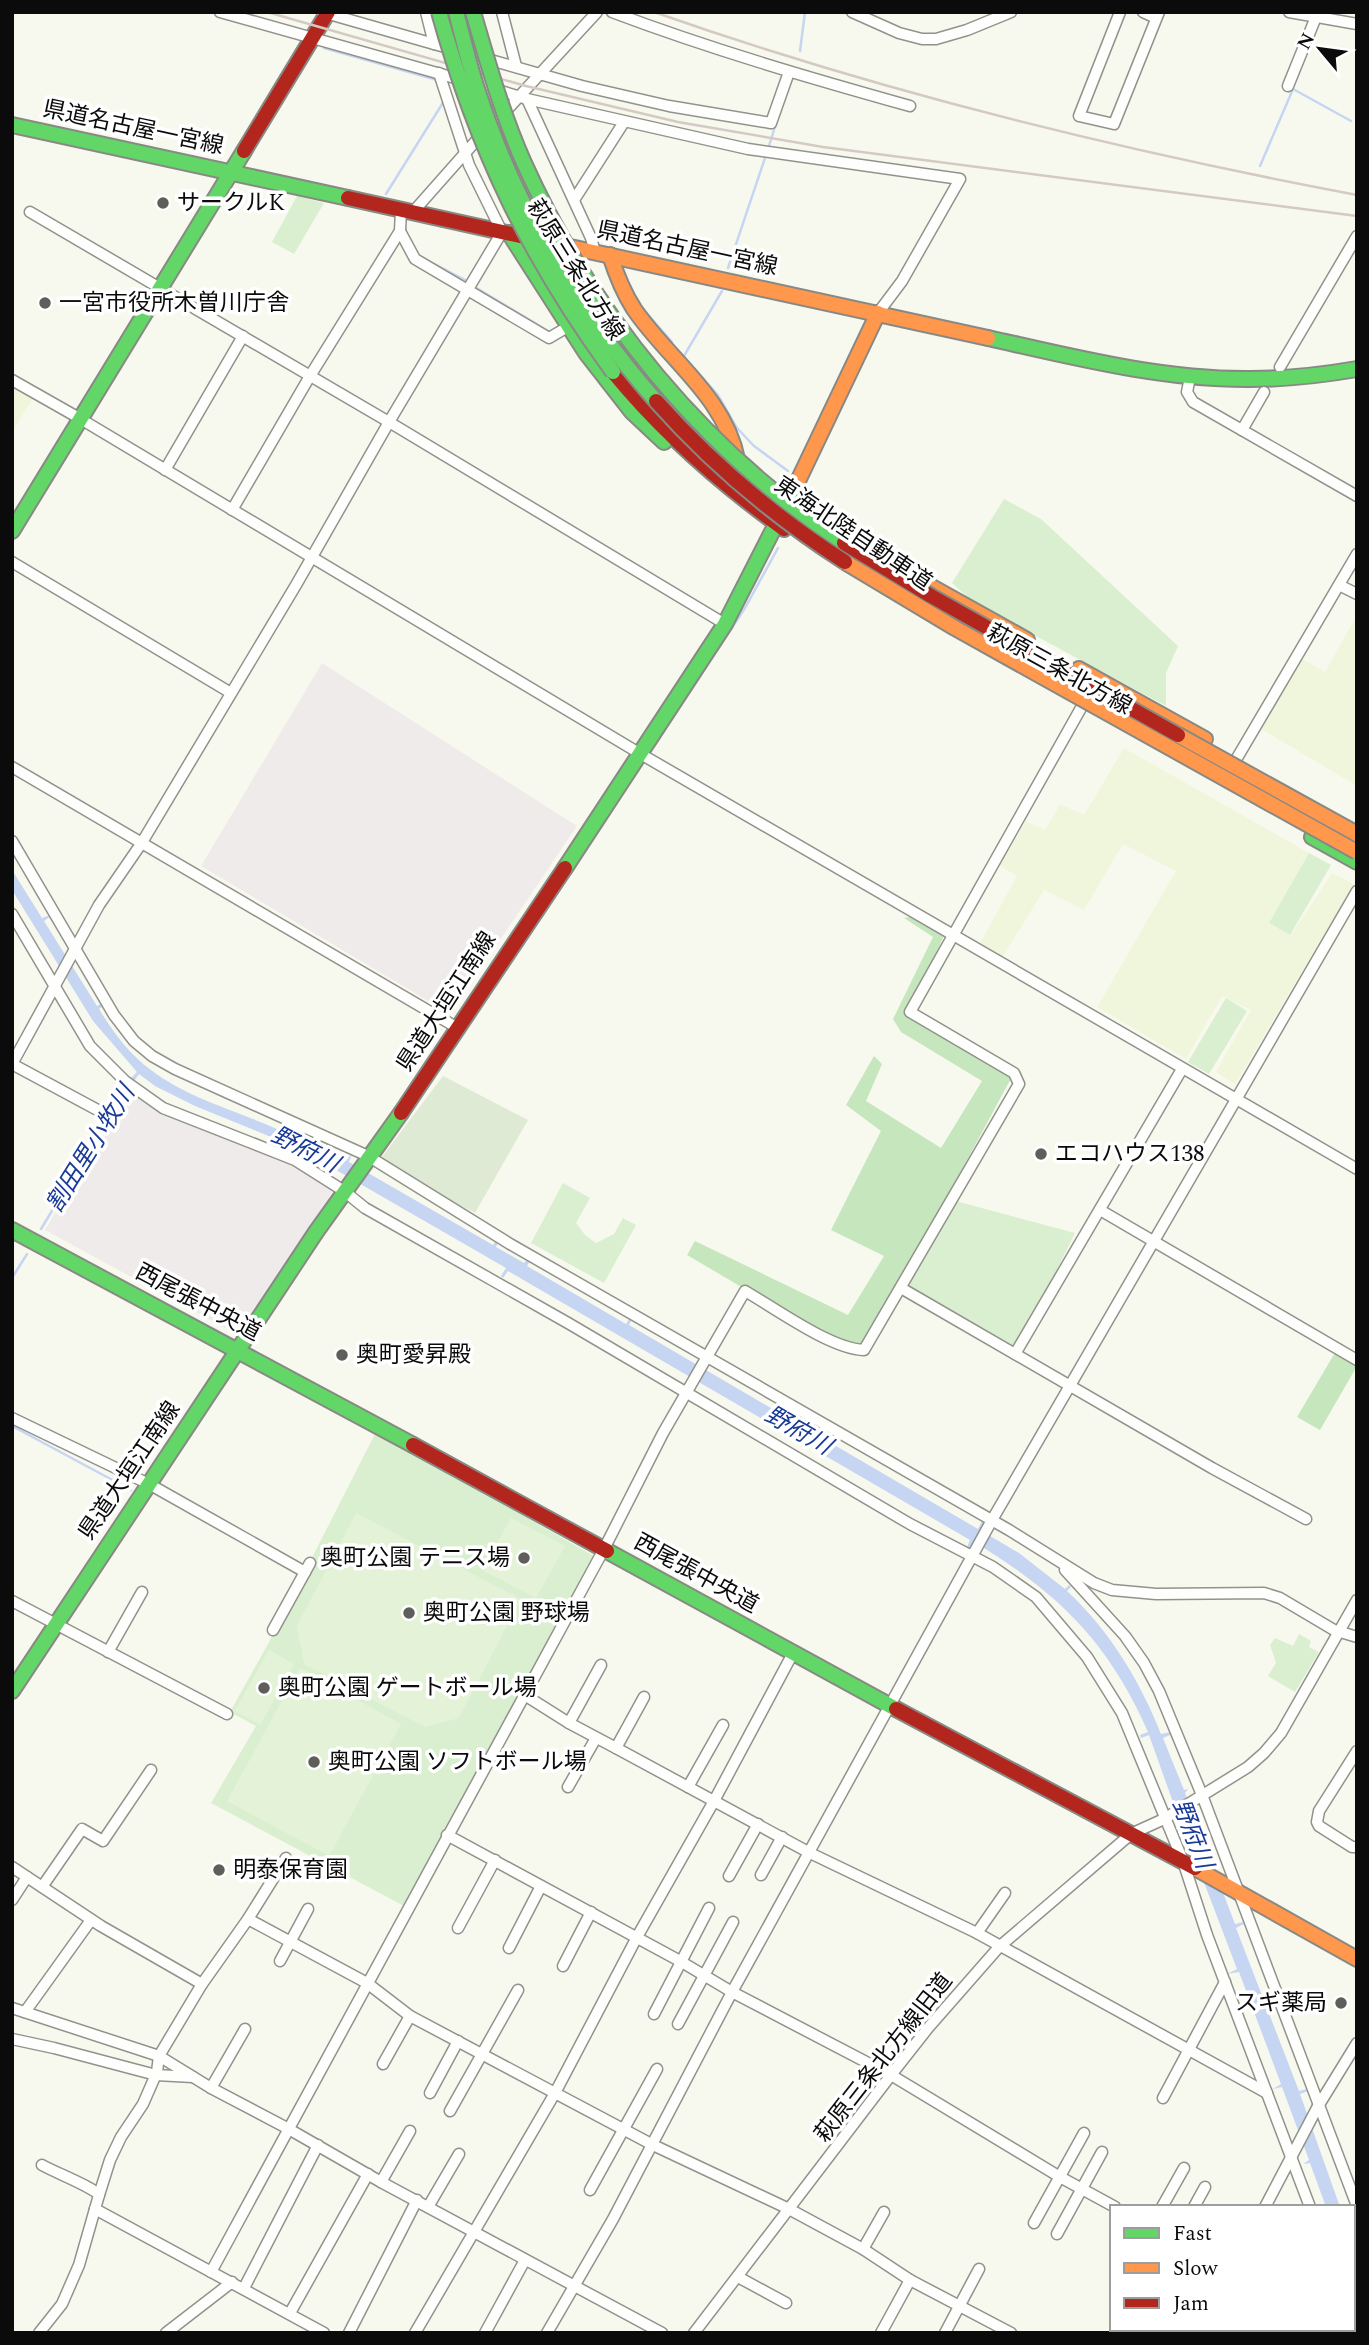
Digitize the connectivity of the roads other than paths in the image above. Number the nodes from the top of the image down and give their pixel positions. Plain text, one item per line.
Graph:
1 (220, 12) edge
2 (426, 12) edge
3 (439, 12) edge
4 (456, 12) edge
5 (473, 12) edge
6 (502, 12) edge
7 (597, 12) edge
8 (612, 12) edge
9 (852, 12) edge
10 (1011, 12) edge
11 (1119, 12) edge
12 (1143, 12) edge
13 (1289, 12) edge
14 (326, 13) edge
15 (1158, 15) edge
16 (1317, 15) edge
17 (1357, 24) edge
18 (314, 38) junction
19 (433, 44) junction
20 (516, 66) junction
21 (789, 72) junction
22 (439, 73) junction
23 (539, 75) junction
24 (1288, 86) dead end
25 (523, 98) junction
26 (910, 106) dead end
27 (624, 122) junction
28 (12, 125) edge
29 (465, 152) junction
30 (231, 173) junction
31 (574, 201) junction
32 (407, 211) junction
33 (30, 212) dead end
34 (400, 231) junction
35 (506, 232) junction
36 (1357, 236) edge
37 (602, 254) junction
38 (159, 287) junction
39 (469, 290) junction
40 (623, 290) junction
41 (878, 313) junction
42 (567, 327) junction
43 (243, 336) junction
44 (1280, 367) dead end
45 (1357, 369) edge
46 (310, 376) junction
47 (1190, 377) junction
48 (12, 380) edge
49 (1264, 393) dead end
50 (79, 418) junction
51 (389, 422) junction
52 (1242, 430) junction
53 (694, 459) junction
54 (165, 470) junction
55 (732, 490) junction
56 (1357, 496) edge
57 (232, 510) junction
58 (781, 519) junction
59 (12, 530) edge
60 (1357, 554) edge
61 (312, 558) junction
62 (12, 562) edge
63 (1339, 584) junction
64 (1357, 594) edge
65 (725, 624) junction
66 (231, 693) junction
67 (1081, 708) junction
68 (639, 753) junction
69 (1237, 758) junction
70 (12, 767) edge
71 (1357, 825) edge
72 (1357, 834) edge
73 (12, 841) edge
74 (141, 844) junction
75 (1357, 852) edge
76 (1357, 862) edge
77 (1357, 891) edge
78 (12, 915) edge
79 (953, 935) junction
80 (75, 947) junction
81 (54, 987) junction
82 (456, 1027) junction
83 (12, 1064) edge
84 (1182, 1069) junction
85 (1237, 1100) junction
86 (105, 1114) dead end
87 (368, 1156) junction
88 (1357, 1169) edge
89 (344, 1191) junction
90 (1100, 1210) junction
91 (12, 1230) edge
92 (1154, 1243) junction
93 (901, 1288) junction
94 (239, 1350) junction
95 (1015, 1354) junction
96 (707, 1355) junction
97 (1357, 1360) edge
98 (1071, 1386) junction
99 (686, 1392) junction
100 (12, 1418) edge
101 (149, 1484) junction
102 (1306, 1519) dead end
103 (992, 1520) junction
104 (604, 1549) junction
105 (1050, 1555) junction
106 (972, 1556) junction
107 (142, 1591) dead end
108 (1357, 1600) edge
109 (12, 1601) edge
110 (55, 1624) junction
111 (273, 1630) dead end
112 (1339, 1631) junction
113 (1357, 1637) edge
114 (108, 1651) junction
115 (793, 1653) junction
116 (601, 1665) dead end
117 (12, 1691) edge
118 (523, 1694) junction
119 (644, 1697) dead end
120 (889, 1705) junction
121 (227, 1714) dead end
122 (569, 1723) junction
123 (723, 1725) dead end
124 (596, 1738) junction
125 (615, 1748) junction
126 (1357, 1751) edge
127 (151, 1770) dead end
128 (568, 1787) dead end
129 (688, 1787) junction
130 (1200, 1796) junction
131 (714, 1801) junction
132 (1165, 1818) junction
133 (758, 1825) junction
134 (447, 1835) junction
135 (1131, 1835) junction
136 (782, 1838) junction
137 (1357, 1847) edge
138 (810, 1853) junction
139 (286, 1858) dead end
140 (495, 1860) junction
141 (1182, 1861) junction
142 (12, 1867) edge
143 (761, 1875) dead end
144 (729, 1876) dead end
145 (27, 1877) junction
146 (541, 1886) junction
147 (42, 1887) junction
148 (1238, 1892) junction
149 (1004, 1893) dead end
150 (12, 1899) edge
151 (709, 1908) dead end
152 (308, 1909) dead end
153 (591, 1912) junction
154 (248, 1919) junction
155 (92, 1920) junction
156 (733, 1922) dead end
157 (458, 1928) dead end
158 (977, 1933) junction
159 (637, 1937) junction
160 (291, 1940) junction
161 (999, 1947) junction
162 (509, 1948) dead end
163 (1357, 1959) edge
164 (280, 1961) dead end
165 (680, 1961) junction
166 (563, 1966) dead end
167 (703, 1974) junction
168 (1225, 1982) junction
169 (367, 1983) junction
170 (202, 1984) junction
171 (518, 1990) dead end
172 (732, 1992) junction
173 (12, 2008) edge
174 (25, 2012) junction
175 (654, 2014) dead end
176 (410, 2016) junction
177 (678, 2024) dead end
178 (245, 2028) dead end
179 (12, 2039) edge
180 (458, 2041) junction
181 (1357, 2043) edge
182 (1189, 2050) junction
183 (482, 2054) junction
184 (159, 2056) junction
185 (383, 2064) dead end
186 (657, 2069) dead end
187 (156, 2075) junction
188 (891, 2075) junction
189 (193, 2077) junction
190 (211, 2088) junction
191 (429, 2093) dead end
192 (1268, 2093) junction
193 (555, 2094) junction
194 (1163, 2098) dead end
195 (1318, 2106) junction
196 (450, 2111) dead end
197 (287, 2128) junction
198 (624, 2130) junction
199 (410, 2132) dead end
200 (1084, 2133) dead end
201 (318, 2146) junction
202 (653, 2146) junction
203 (1102, 2152) dead end
204 (1292, 2153) junction
205 (459, 2154) dead end
206 (42, 2165) dead end
207 (1184, 2168) dead end
208 (368, 2174) junction
209 (1060, 2177) junction
210 (381, 2182) junction
211 (1205, 2187) dead end
212 (1082, 2189) junction
213 (590, 2190) dead end
214 (99, 2195) junction
215 (417, 2200) junction
216 (1111, 2205) edge
217 (1164, 2205) edge
218 (1195, 2205) edge
219 (1266, 2205) edge
220 (1309, 2205) edge
221 (1357, 2206) edge
222 (428, 2207) junction
223 (95, 2209) junction
224 (789, 2209) junction
225 (884, 2212) dead end
226 (1034, 2223) dead end
227 (476, 2232) junction
228 (1057, 2234) dead end
229 (863, 2249) junction
230 (525, 2260) junction
231 (979, 2269) dead end
232 (211, 2272) junction
233 (738, 2277) junction
234 (910, 2280) junction
235 (232, 2282) junction
236 (573, 2285) junction
237 (244, 2288) junction
238 (786, 2303) dead end
239 (960, 2305) junction
240 (290, 2313) junction
241 (39, 2333) edge
242 (166, 2333) edge
243 (324, 2333) edge
244 (349, 2333) edge
245 (415, 2333) edge
246 (485, 2333) edge
247 (547, 2333) edge
248 (662, 2333) edge
249 (694, 2333) edge
250 (881, 2333) edge
251 (944, 2333) edge
252 (1011, 2333) edge

1 - 18 street
2 - 19 street
3 - 53 main road, 萩原三条北方線, bridge
4 - 75 main road, 東海北陸自動車道, bridge
5 - 72 main road, 東海北陸自動車道, bridge
6 - 20 street
7 - 23 street
8 - 21 street
9 - 10 street
11 - 15 street
12 - 15 street
13 - 16 street
14 - 18 main road
14 - 19 street
16 - 17 street
16 - 24 street
18 - 22 street
18 - 30 main road
19 - 20 street
20 - 23 street
21 - 23 street
21 - 26 street
22 - 25 street
22 - 29 street
23 - 25 street
25 - 27 street
25 - 29 street
25 - 31 street
27 - 31 street
27 - 41 street
28 - 30 main road, 県道名古屋一宮線
29 - 32 street
29 - 35 street
30 - 32 main road, 県道名古屋一宮線
30 - 38 main road
31 - 37 street
32 - 34 street
32 - 35 main road, 県道名古屋一宮線
33 - 38 street
34 - 39 street
34 - 46 street
35 - 37 main road, 県道名古屋一宮線
35 - 39 street
35 - 42 main road
36 - 44 street
37 - 40 main road
37 - 41 main road, 県道名古屋一宮線
38 - 43 street
38 - 50 main road
39 - 42 street
39 - 51 street
40 - 42 street
40 - 55 main road
41 - 47 main road, 県道名古屋一宮線
41 - 58 main road, 県道大垣江南線
42 - 53 main road
43 - 46 street
43 - 54 street
45 - 47 main road, 県道名古屋一宮線
46 - 51 street
46 - 57 street
47 - 52 street
48 - 50 street
49 - 52 street
50 - 54 street
50 - 59 main road
51 - 61 street
51 - 65 street
52 - 56 street
53 - 55 main road, 萩原三条北方線
54 - 57 street
55 - 58 main road, 萩原三条北方線
57 - 61 street
58 - 65 main road, 県道大垣江南線
58 - 67 main road, 萩原三条北方線
58 - 69 main road, 萩原三条北方線
60 - 63 street
61 - 66 street
61 - 68 street
62 - 66 street
63 - 64 street
63 - 69 street
65 - 68 main road, 県道大垣江南線
66 - 74 street
67 - 76 main road, 萩原三条北方線
67 - 79 street
68 - 79 street
68 - 82 main road, 県道大垣江南線
69 - 71 main road, 萩原三条北方線
70 - 74 street
73 - 80 street
74 - 80 street
74 - 82 street
77 - 85 street
78 - 81 street
79 - 84 street
79 - 93 street
80 - 81 street
80 - 87 street
81 - 83 street
81 - 89 street
82 - 87 main road, 県道大垣江南線
83 - 86 street
84 - 85 street
84 - 90 street
85 - 88 street
85 - 92 street
87 - 89 main road, 県道大垣江南線
87 - 96 street
89 - 94 main road, 県道大垣江南線
89 - 99 street
90 - 92 street
90 - 95 street
91 - 94 main road, 西尾張中央道
92 - 97 street
92 - 98 street
93 - 95 street
93 - 96 street
94 - 101 main road, 県道大垣江南線
94 - 104 main road, 西尾張中央道
95 - 98 street
96 - 99 street
96 - 103 street
98 - 102 street
98 - 103 street
99 - 104 street
99 - 106 street
100 - 101 street
101 - 110 main road, 県道大垣江南線
101 - 111 street
103 - 105 street
103 - 106 street
104 - 115 main road, 西尾張中央道
104 - 118 street
105 - 112 street
105 - 130 street
106 - 120 street
106 - 132 street
107 - 114 street
108 - 112 street, 萩原三条北方線旧道
109 - 110 street
110 - 114 street
110 - 117 main road, 県道大垣江南線
112 - 113 street
112 - 130 street, 萩原三条北方線旧道
114 - 121 street
115 - 120 main road, 西尾張中央道
115 - 131 street
116 - 122 street
118 - 122 street
118 - 134 street
119 - 125 street
120 - 135 main road, 西尾張中央道
120 - 138 street
122 - 124 street
123 - 129 street
124 - 125 street
124 - 128 street
125 - 129 street
126 - 137 street
127 - 147 street
129 - 131 street
130 - 132 street, 萩原三条北方線旧道
130 - 148 street
131 - 133 street
131 - 159 street
132 - 135 street, 萩原三条北方線旧道
132 - 141 street
133 - 136 street
133 - 144 street
134 - 140 street
134 - 169 street
135 - 141 main road, 西尾張中央道
135 - 161 street, 萩原三条北方線旧道
136 - 138 street
136 - 143 street
138 - 158 street
138 - 172 street
139 - 154 street
140 - 146 street
140 - 157 street
141 - 148 main road, 西尾張中央道
141 - 168 street
142 - 145 street
145 - 147 street
145 - 150 street
146 - 153 street
146 - 162 street
147 - 155 street
148 - 163 main road, 西尾張中央道
148 - 195 street
149 - 158 street
151 - 165 street
152 - 160 street
153 - 159 street
153 - 166 street
154 - 160 street
154 - 170 street
155 - 170 street
155 - 174 street
156 - 167 street
158 - 161 street
159 - 165 street
159 - 193 street
160 - 164 street
160 - 169 street
161 - 182 street
161 - 188 street, 萩原三条北方線旧道
165 - 167 street
165 - 175 street
167 - 172 street
167 - 177 street
168 - 182 street
168 - 192 street
169 - 176 street
169 - 197 street
170 - 184 street
171 - 183 street
172 - 188 street
172 - 202 street
173 - 174 street
174 - 184 street
176 - 180 street
176 - 185 street
178 - 190 street
179 - 187 street
180 - 183 street
180 - 191 street
181 - 195 street
182 - 192 street
182 - 194 street
183 - 193 street
183 - 196 street
184 - 187 street
184 - 189 street
186 - 198 street
187 - 189 street
187 - 214 street
188 - 209 street
188 - 224 street, 萩原三条北方線旧道
189 - 190 street
190 - 197 street
192 - 204 street
193 - 198 street
193 - 227 street
195 - 204 street
195 - 221 street
197 - 201 street
197 - 232 street
198 - 202 street
198 - 213 street
199 - 210 street
200 - 209 street
201 - 208 street
201 - 237 street
202 - 224 street
202 - 236 street
203 - 212 street
204 - 219 street
204 - 220 street
205 - 222 street
206 - 214 street
207 - 217 street
208 - 210 street
208 - 240 street
209 - 212 street
209 - 226 street
210 - 215 street
211 - 218 street
212 - 216 street
212 - 228 street
214 - 223 street
215 - 222 street
215 - 244 street
222 - 227 street
223 - 232 street
223 - 241 street
224 - 229 street
224 - 233 street, 萩原三条北方線旧道
225 - 229 street
227 - 230 street
227 - 245 street
229 - 234 street
230 - 236 street
230 - 246 street
231 - 239 street
232 - 235 street
233 - 238 street
233 - 249 street, 萩原三条北方線旧道
234 - 239 street
234 - 250 street
235 - 237 street
235 - 242 street
236 - 247 street
236 - 248 street
237 - 240 street
239 - 251 street
239 - 252 street
240 - 243 street

